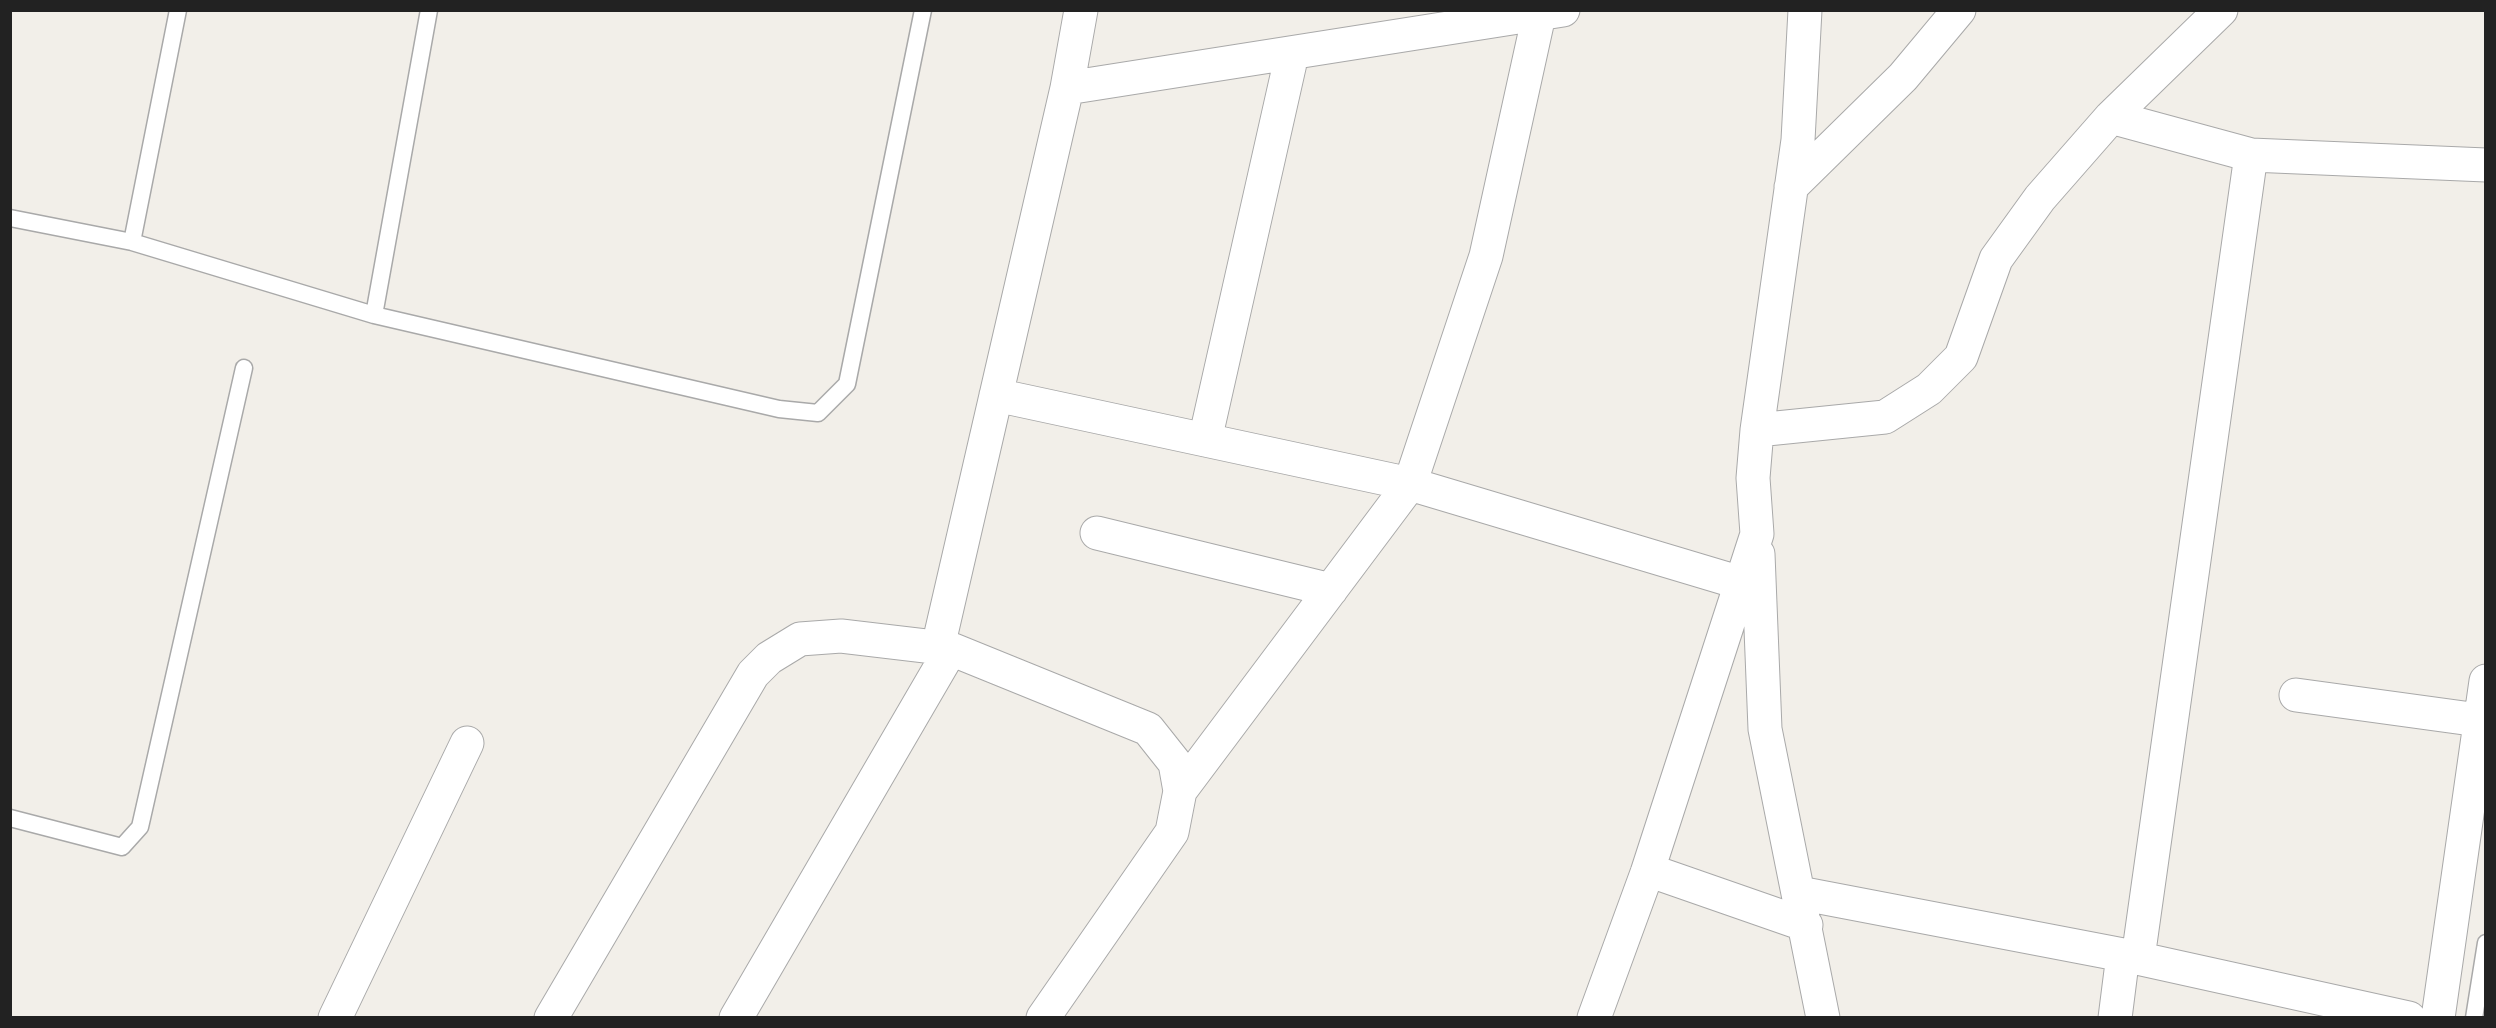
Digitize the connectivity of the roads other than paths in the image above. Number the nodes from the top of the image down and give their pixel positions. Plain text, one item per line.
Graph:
1 (178, 10) edge
2 (429, 10) edge
3 (923, 10) edge
4 (1081, 10) edge
5 (1806, 10) edge
6 (1959, 10) edge
7 (2220, 10) edge
8 (1551, 13) edge
9 (1292, 54) junction
10 (1067, 88) junction
11 (2112, 117) junction
12 (2251, 155) junction
13 (2486, 165) edge
14 (1791, 187) junction
15 (10, 218) edge
16 (132, 242) junction
17 (374, 315) junction
18 (244, 368) dead end
19 (996, 395) junction
20 (1757, 430) junction
21 (1206, 440) junction
22 (1410, 484) junction
23 (1097, 533) dead end
24 (1757, 534) junction
25 (1741, 583) junction
26 (1331, 590) junction
27 (945, 648) junction
28 (2486, 681) edge
29 (2296, 695) dead end
30 (2483, 720) edge
31 (467, 743) dead end
32 (1180, 791) junction
33 (10, 818) edge
34 (1648, 870) junction
35 (1799, 893) junction
36 (1806, 924) junction
37 (2486, 943) edge
38 (2131, 957) junction
39 (335, 1017) edge
40 (551, 1017) edge
41 (736, 1017) edge
42 (1043, 1017) edge
43 (1594, 1017) edge
44 (1824, 1017) edge
45 (2115, 1017) edge
46 (2409, 1017) edge
47 (2438, 1017) edge
48 (2474, 1017) edge

1 - 16 lane
2 - 17 lane
3 - 17 lane
4 - 10 street
5 - 14 street
6 - 14 street
7 - 11 street
8 - 9 street
8 - 22 street
9 - 10 street
9 - 21 street
10 - 19 street
11 - 12 street
11 - 20 street
12 - 13 street
12 - 38 street
14 - 20 street
15 - 16 lane
16 - 17 lane
18 - 33 lane
19 - 21 street
19 - 27 street
20 - 24 street
21 - 22 street
22 - 25 street
22 - 26 street
23 - 26 street
24 - 25 street
24 - 35 street
25 - 34 street
26 - 32 street
27 - 32 street
27 - 40 street
27 - 41 street
28 - 30 street
29 - 30 street
30 - 47 street
31 - 39 street
32 - 42 street
34 - 36 street
34 - 43 street
35 - 36 street
35 - 38 street
36 - 44 street
37 - 48 lane
38 - 45 street
38 - 46 street

